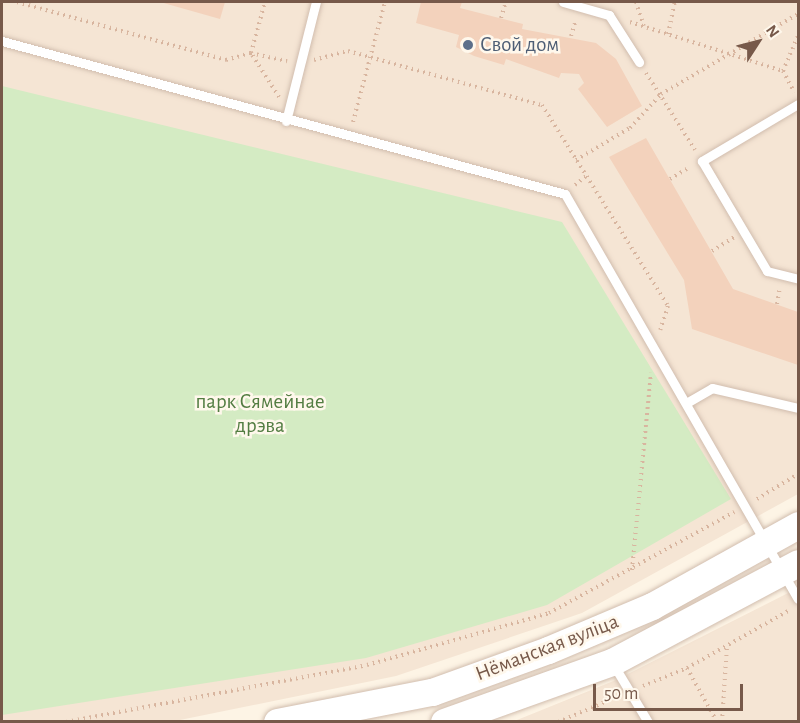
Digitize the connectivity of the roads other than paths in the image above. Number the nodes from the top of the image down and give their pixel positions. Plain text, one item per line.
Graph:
1 (316, 2) edge
2 (563, 2) edge
3 (2, 41) edge
4 (639, 62) road end
5 (798, 102) edge
6 (286, 121) junction
7 (798, 279) edge
8 (688, 402) junction
9 (798, 408) edge
10 (798, 525) edge
11 (770, 542) junction
12 (791, 567) edge
13 (798, 599) edge
14 (612, 662) junction
15 (337, 717) edge
16 (277, 722) edge
17 (444, 722) edge
18 (648, 722) edge

1 - 6 lane
2 - 4 lane
3 - 6 lane
5 - 7 lane
6 - 8 lane
8 - 9 lane
8 - 11 lane
10 - 11 main road, Нёманская вуліца
11 - 12 lane
11 - 15 main road, Нёманская вуліца
12 - 13 lane
12 - 14 main road, Нёманская вуліца
14 - 17 main road, Нёманская вуліца
14 - 18 lane
15 - 16 main road, Нёманская вуліца

